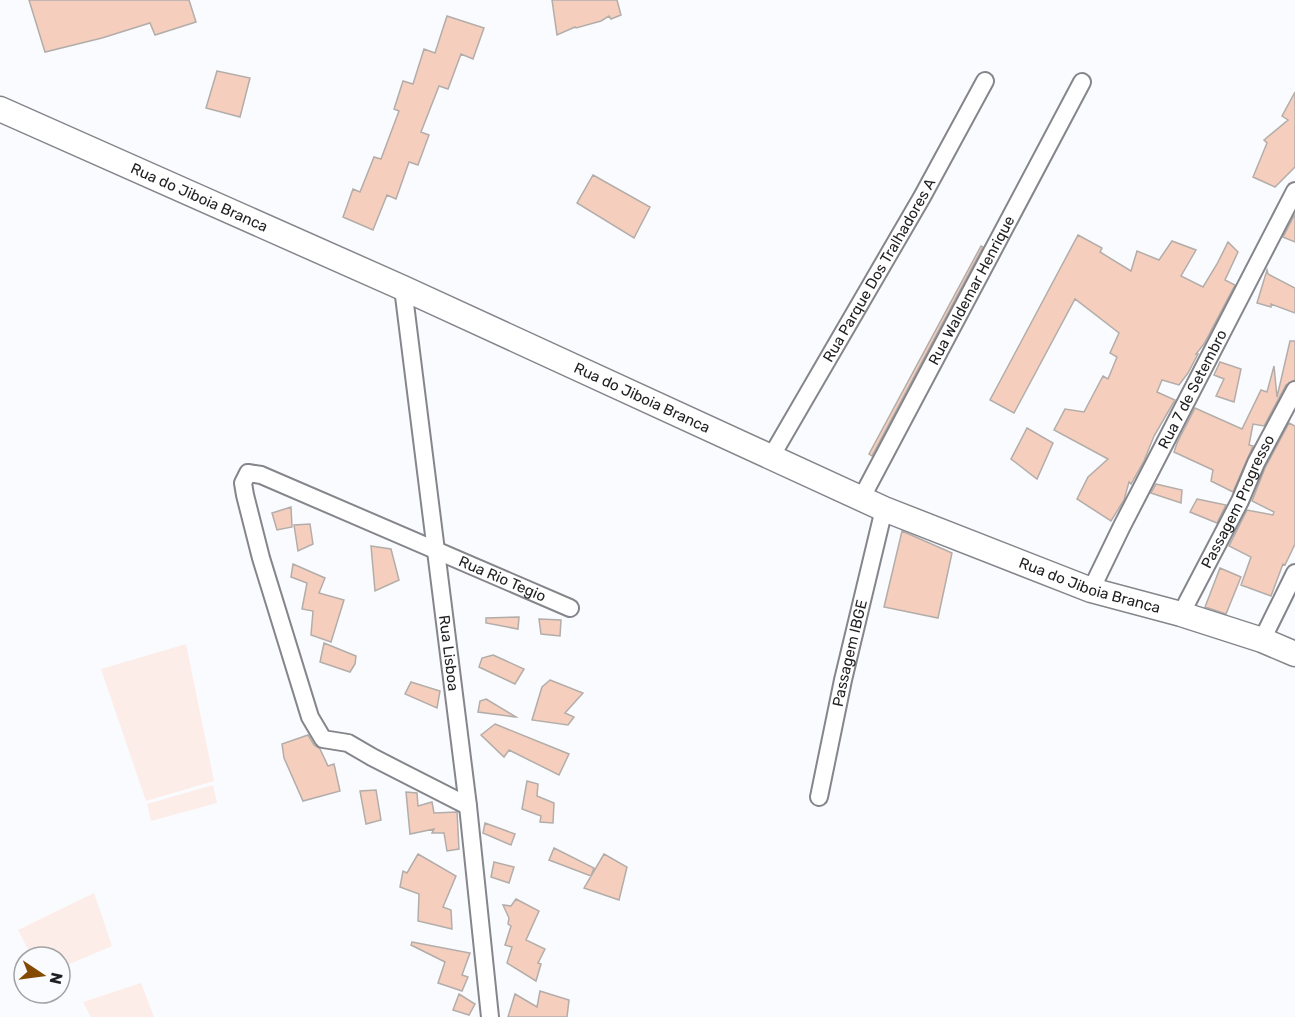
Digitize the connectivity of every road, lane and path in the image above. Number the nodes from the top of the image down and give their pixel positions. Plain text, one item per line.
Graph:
1 (986, 81) dead end
2 (1082, 82) dead end
3 (0, 109) edge
4 (1295, 191) edge
5 (403, 288) junction
6 (1295, 390) edge
7 (771, 457) junction
8 (861, 499) junction
9 (884, 509) junction
10 (435, 550) junction
11 (1295, 573) edge
12 (1091, 590) junction
13 (570, 608) dead end
14 (1181, 614) junction
15 (1262, 640) junction
16 (1295, 654) edge
17 (819, 797) dead end
18 (468, 806) junction
19 (490, 1017) edge

1 - 7 street, Rua Parque Dos Tralhadores A
2 - 8 street, Rua Waldemar Henrique
3 - 5 main road, Rua do Jiboia Branca
4 - 12 street, Rua 7 de Setembro
5 - 7 main road, Rua do Jiboia Branca
5 - 10 street, Rua Lisboa
6 - 14 street, Passagem Progresso
7 - 8 main road, Rua do Jiboia Branca
8 - 9 main road, Rua do Jiboia Branca
9 - 12 main road, Rua do Jiboia Branca
9 - 17 street, Passagem IBGE
10 - 13 street, Rua Rio Tegio
10 - 18 street, Rua Lisboa
10 - 18 street, Rua Rio Tegio
11 - 15 street
12 - 14 main road, Rua do Jiboia Branca
14 - 15 main road, Rua do Jiboia Branca
15 - 16 main road, Rua do Jiboia Branca
18 - 19 street, Rua Lisboa

